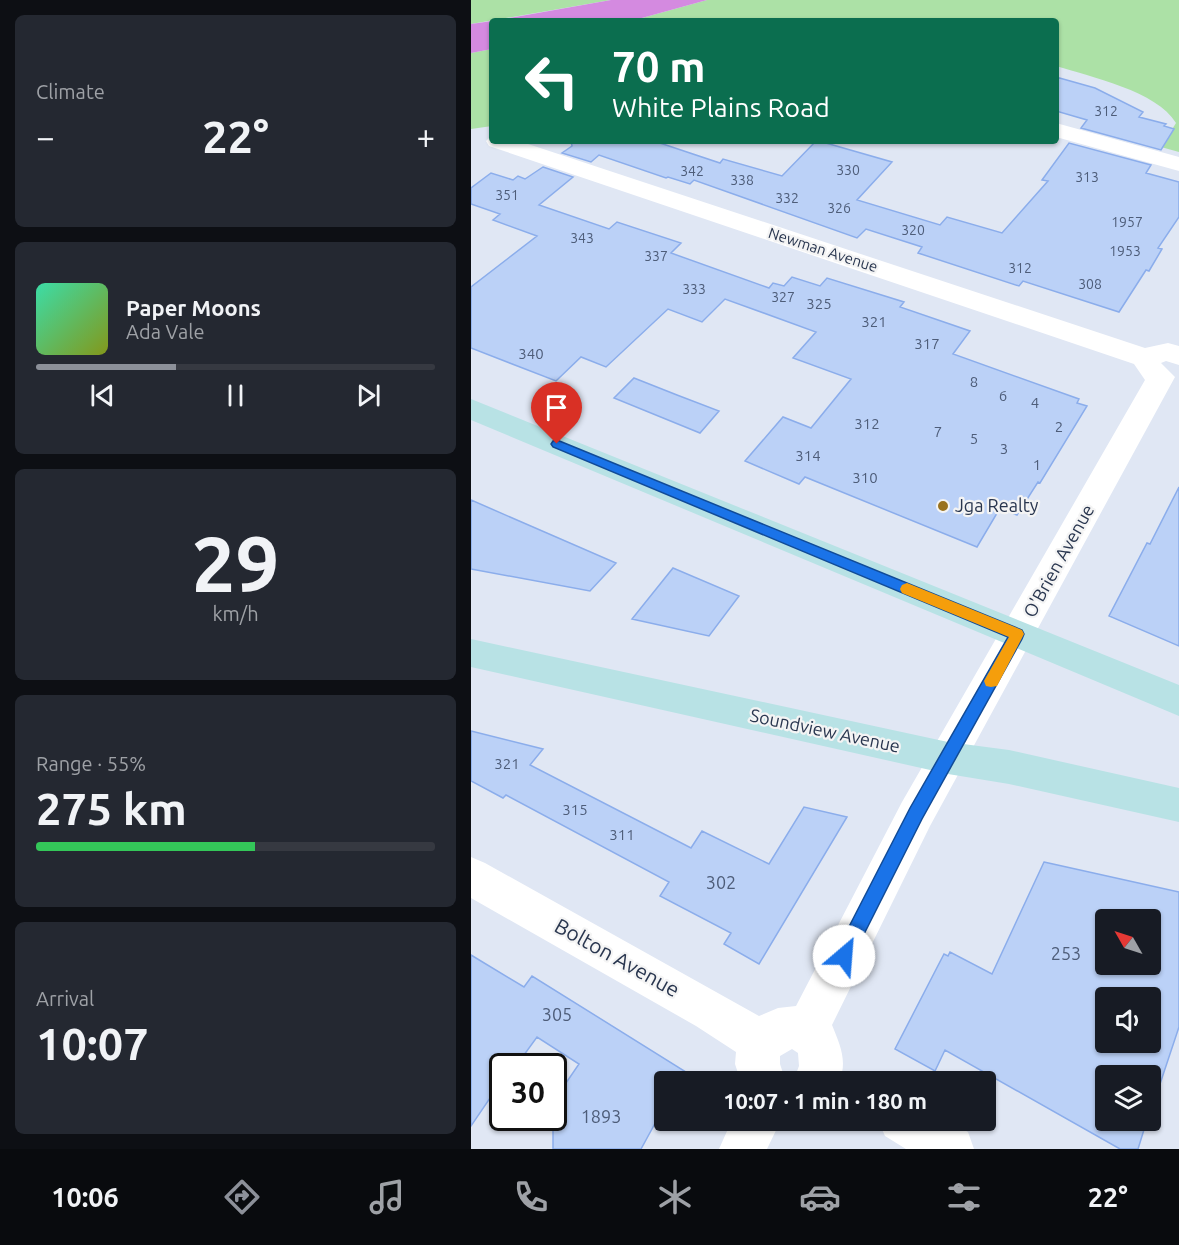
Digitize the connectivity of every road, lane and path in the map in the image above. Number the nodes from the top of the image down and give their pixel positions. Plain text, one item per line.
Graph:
1 (1059, 131) edge
2 (505, 144) edge
3 (1179, 164) edge
4 (1170, 362) edge
5 (471, 409) edge
6 (1017, 634) junction
7 (471, 653) edge
8 (1179, 701) edge
9 (948, 758) junction
10 (1179, 804) edge
11 (471, 876) edge
12 (806, 1030) junction
13 (763, 1062) edge
14 (822, 1071) edge
15 (752, 1131) edge
16 (920, 1131) edge
17 (742, 1149) edge
18 (951, 1149) edge

1 - 3 street
2 - 4 street, Newman Avenue
4 - 6 street, O'Brien Avenue
5 - 6 main road
6 - 8 main road
6 - 9 street, O'Brien Avenue
7 - 9 main road, Soundview Avenue
9 - 10 main road, Soundview Avenue
9 - 12 street, O'Brien Avenue
11 - 13 street, Bolton Avenue
12 - 13 street
12 - 14 street
15 - 17 street
16 - 18 street

